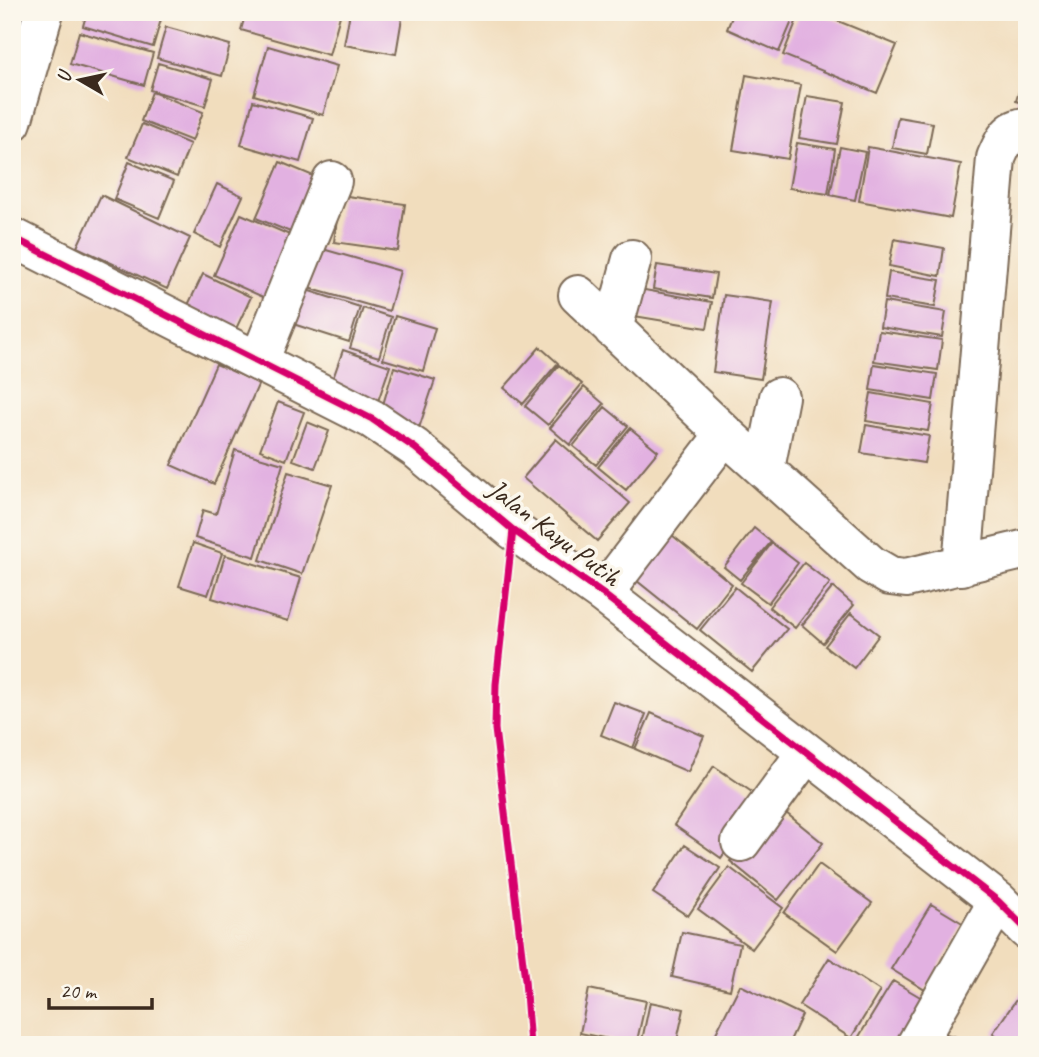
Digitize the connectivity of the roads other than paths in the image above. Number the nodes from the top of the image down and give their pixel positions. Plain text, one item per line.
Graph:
1 (44, 12) edge
2 (12, 122) edge
3 (1027, 127) edge
4 (332, 181) dead end
5 (12, 237) edge
6 (632, 259) dead end
7 (578, 295) dead end
8 (613, 329) junction
9 (259, 361) junction
10 (779, 397) dead end
11 (726, 434) junction
12 (765, 469) junction
13 (1027, 550) edge
14 (962, 566) junction
15 (603, 594) junction
16 (806, 753) junction
17 (741, 842) dead end
18 (998, 901) junction
19 (1027, 930) edge
20 (916, 1045) edge

1 - 2 street
3 - 14 street
4 - 9 street
5 - 9 street, Jalan Kayu Putih
6 - 8 street
7 - 8 street
8 - 11 street
9 - 15 street, Jalan Kayu Putih
10 - 12 street
11 - 12 street
11 - 15 street
12 - 14 street
13 - 14 street
15 - 16 street, Jalan Kayu Putih
16 - 17 street
16 - 18 street, Jalan Kayu Putih
18 - 19 street, Jalan Kayu Putih
18 - 20 street

